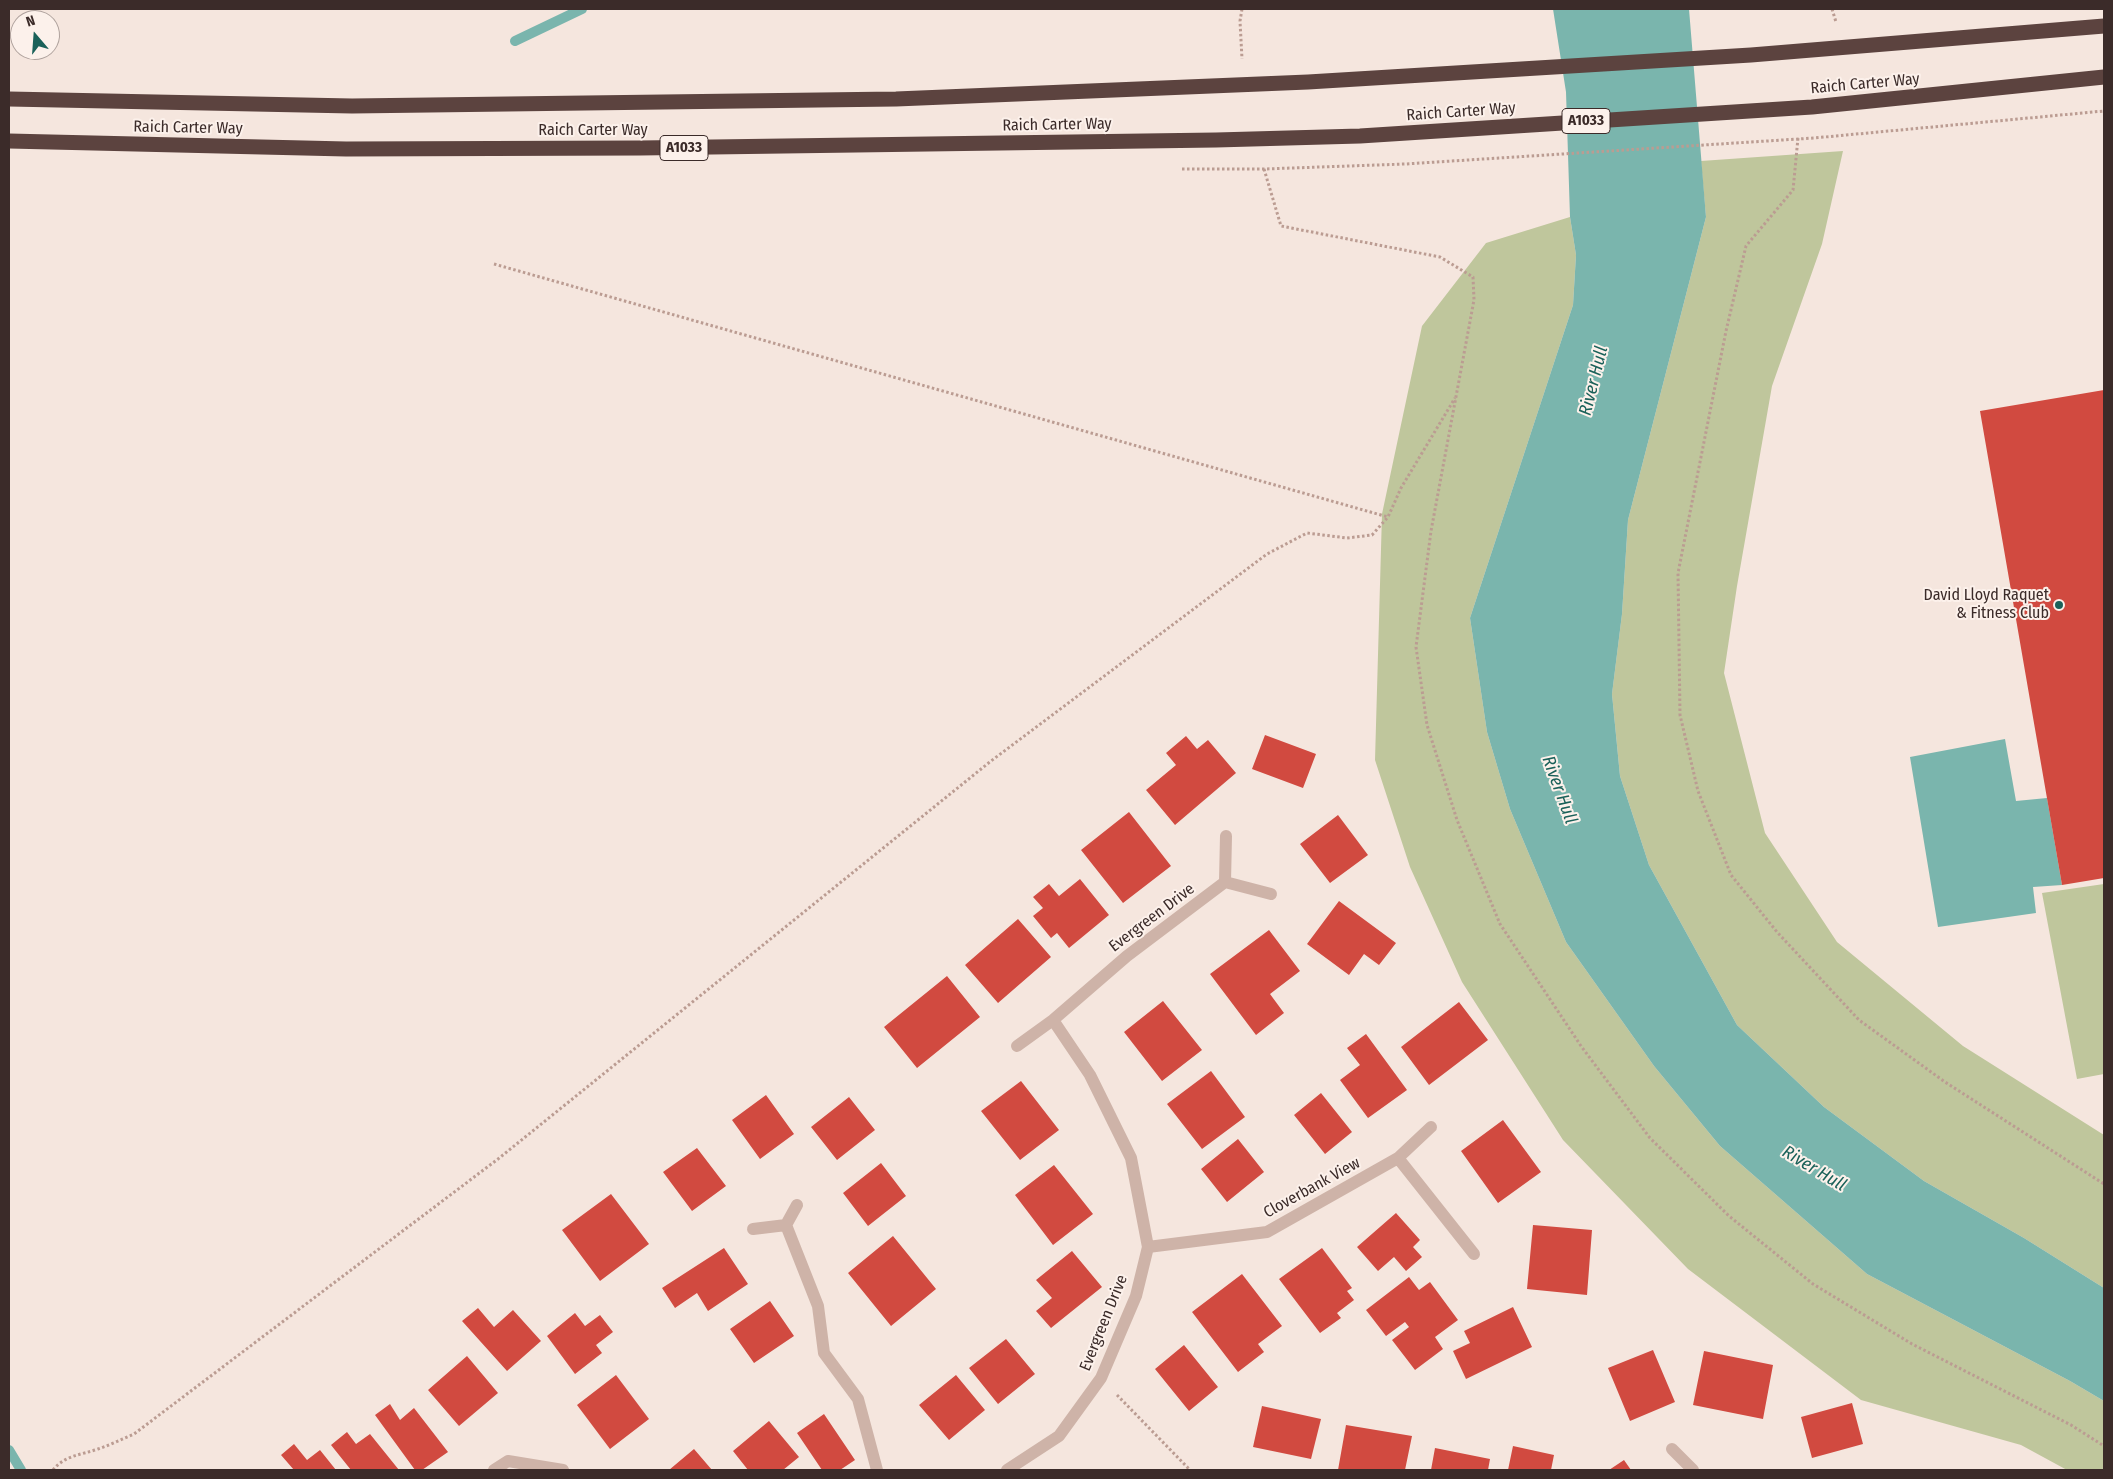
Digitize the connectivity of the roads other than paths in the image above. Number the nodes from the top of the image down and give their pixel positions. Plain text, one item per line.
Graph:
1 (2104, 26) edge
2 (2104, 77) edge
3 (9, 99) edge
4 (9, 141) edge
5 (1226, 836) dead end
6 (1225, 882) junction
7 (1272, 894) dead end
8 (1053, 1020) junction
9 (1017, 1046) dead end
10 (1431, 1127) dead end
11 (1398, 1158) junction
12 (797, 1205) dead end
13 (786, 1225) junction
14 (753, 1229) dead end
15 (1148, 1247) junction
16 (1474, 1254) dead end
17 (1672, 1449) dead end
18 (494, 1470) edge
19 (563, 1470) edge
20 (878, 1470) edge
21 (1007, 1470) edge
22 (1693, 1470) edge

1 - 3 highway, Raich Carter Way
2 - 4 highway, Raich Carter Way / A1033
5 - 6 street
6 - 7 street
6 - 8 street, Evergreen Drive
8 - 9 street, Evergreen Drive
8 - 15 street, Evergreen Drive
10 - 11 street, Cloverbank View
11 - 15 street, Cloverbank View
11 - 16 street
12 - 13 street
13 - 14 street
13 - 20 street
15 - 21 street, Evergreen Drive
17 - 22 street
18 - 19 street

